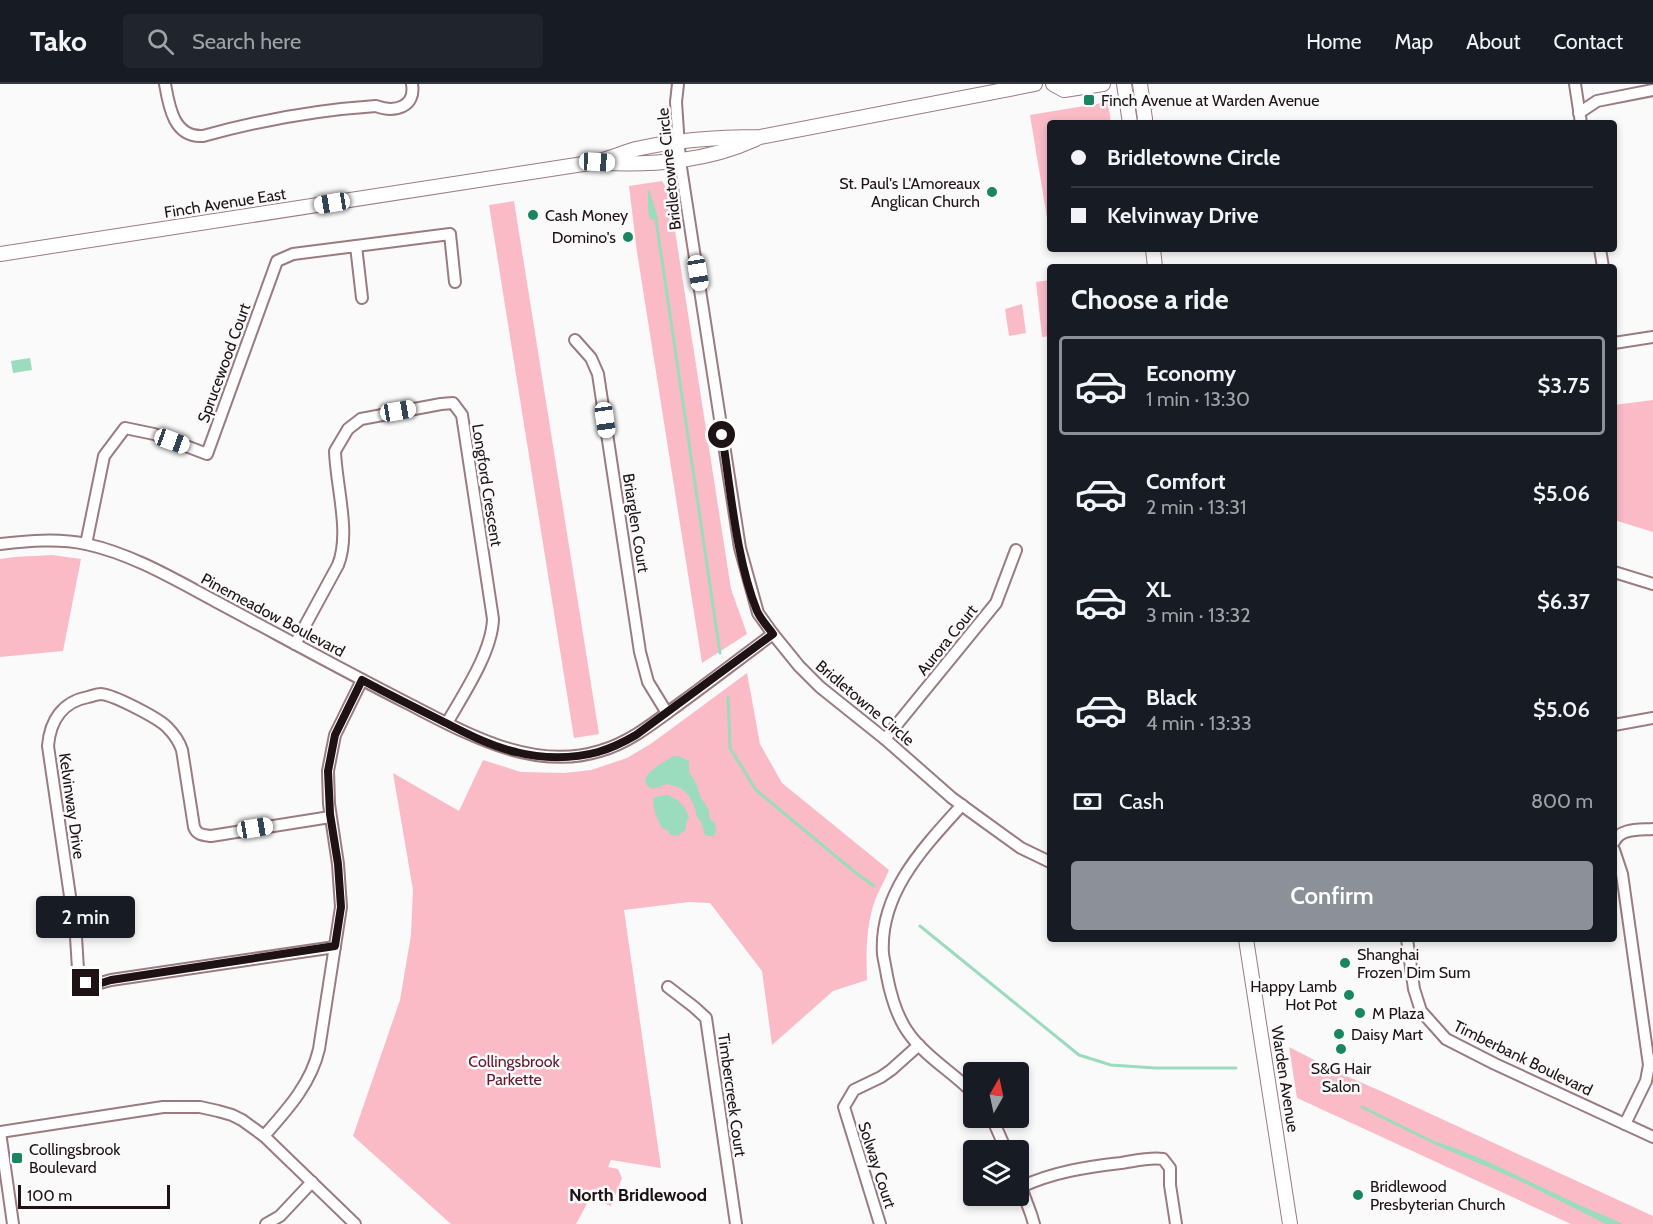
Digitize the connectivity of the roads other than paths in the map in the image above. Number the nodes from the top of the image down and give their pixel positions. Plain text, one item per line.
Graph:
1 (165, 84) edge
2 (412, 84) edge
3 (678, 84) edge
4 (1035, 84) edge
5 (1053, 84) edge
6 (1103, 84) edge
7 (1124, 84) edge
8 (1140, 84) edge
9 (1575, 84) edge
10 (1653, 90) edge
11 (1580, 118) edge
12 (1130, 120) edge
13 (1144, 120) edge
14 (760, 137) junction
15 (678, 142) junction
16 (680, 161) junction
17 (597, 162) junction
18 (356, 246) junction
19 (0, 254) edge
20 (455, 282) dead end
21 (363, 298) dead end
22 (1653, 337) edge
23 (574, 340) dead end
24 (1617, 343) edge
25 (0, 544) edge
26 (86, 544) junction
27 (1016, 550) dead end
28 (1617, 573) edge
29 (1653, 584) edge
30 (773, 634) junction
31 (295, 644) junction
32 (362, 680) junction
33 (667, 713) junction
34 (1653, 718) edge
35 (447, 723) junction
36 (1617, 724) edge
37 (885, 739) junction
38 (962, 805) junction
39 (330, 817) junction
40 (1653, 829) edge
41 (1617, 836) edge
42 (1617, 859) edge
43 (1047, 861) edge
44 (1246, 942) edge
45 (1407, 942) edge
46 (335, 946) junction
47 (668, 987) dead end
48 (919, 1045) junction
49 (963, 1084) edge
50 (1625, 1124) junction
51 (0, 1132) edge
52 (264, 1136) junction
53 (1653, 1137) edge
54 (312, 1182) junction
55 (1029, 1182) edge
56 (1029, 1206) edge
57 (14, 1224) edge
58 (266, 1224) edge
59 (355, 1224) edge
60 (736, 1224) edge
61 (880, 1224) edge
62 (1034, 1224) edge
63 (1176, 1224) edge
64 (1290, 1224) edge

1 - 2 street
3 - 15 street, Bridletowne Circle
4 - 14 main road, Finch Avenue East
5 - 6 main road
7 - 12 main road
8 - 13 main road
9 - 11 street
10 - 11 street
14 - 15 main road, Finch Avenue East
14 - 16 main road, Finch Avenue East
15 - 16 street, Bridletowne Circle
15 - 17 main road, Finch Avenue East
16 - 17 main road, Finch Avenue East
16 - 30 street, Bridletowne Circle
17 - 19 main road, Finch Avenue East
18 - 20 street, Sprucewood Court
18 - 21 street
18 - 26 street, Sprucewood Court
22 - 24 street
23 - 33 street, Briarglen Court
25 - 26 street, Pinemeadow Boulevard
26 - 31 street, Pinemeadow Boulevard
27 - 37 street, Aurora Court
28 - 29 street
30 - 33 street, Pinemeadow Boulevard
30 - 37 street, Bridletowne Circle
31 - 32 street, Pinemeadow Boulevard
31 - 35 street, Longford Crescent
32 - 35 street, Pinemeadow Boulevard
32 - 39 street
33 - 35 street, Pinemeadow Boulevard
34 - 36 street
37 - 38 street, Bridletowne Circle
38 - 43 street, Bridletowne Circle
38 - 48 street
39 - 46 street
39 - 46 street, Kelvinway Drive
40 - 41 street
42 - 50 street
44 - 64 main road, Warden Avenue
45 - 50 street, Timberbank Boulevard
46 - 52 street
47 - 60 street, Timbercreek Court
48 - 49 street
48 - 61 street, Solway Court
50 - 53 street, Timberbank Boulevard
51 - 52 street
51 - 57 street
52 - 54 street
54 - 58 street
54 - 59 street
55 - 63 street
56 - 62 street

